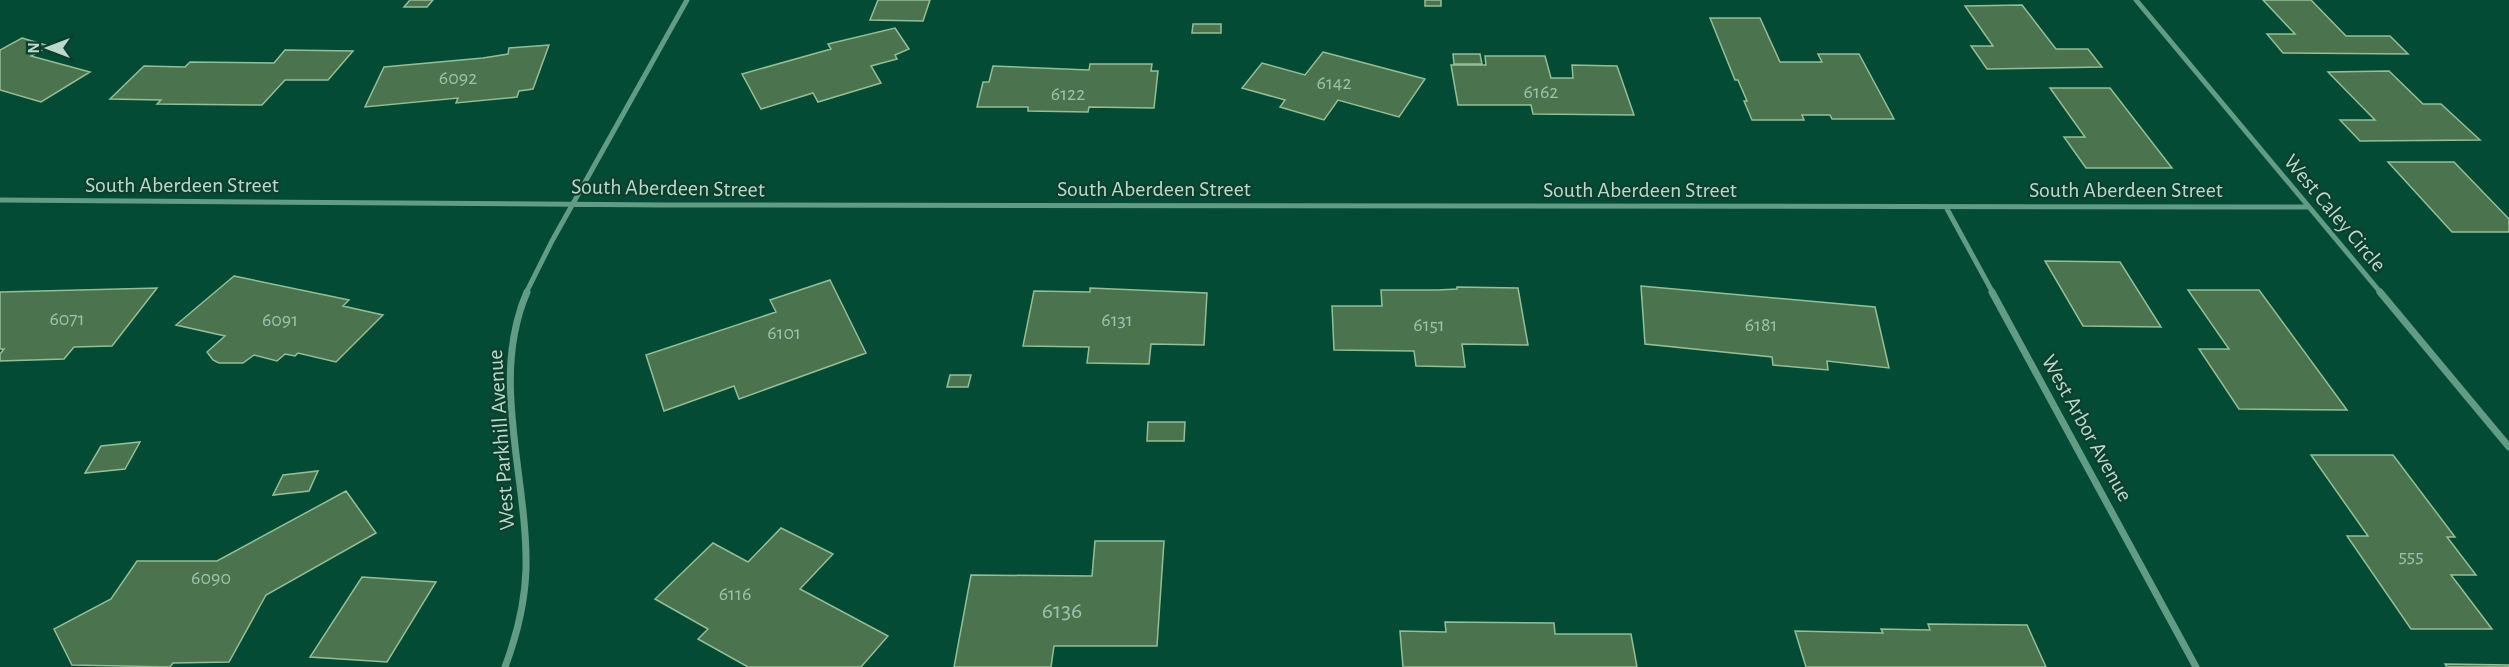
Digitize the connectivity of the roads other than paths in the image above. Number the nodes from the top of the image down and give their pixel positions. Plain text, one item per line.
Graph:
1 (687, 0) edge
2 (2136, 0) edge
3 (0, 200) edge
4 (574, 203) junction
5 (1946, 207) junction
6 (2308, 207) junction
7 (2509, 447) edge
8 (505, 667) edge
9 (2196, 667) edge

1 - 4 street, West Parkhill Avenue
2 - 6 street, West Caley Circle
3 - 4 street, South Aberdeen Street
4 - 5 street, South Aberdeen Street
4 - 8 street, West Parkhill Avenue
5 - 6 street, South Aberdeen Street
5 - 9 street, West Arbor Avenue
6 - 7 street, West Caley Circle

